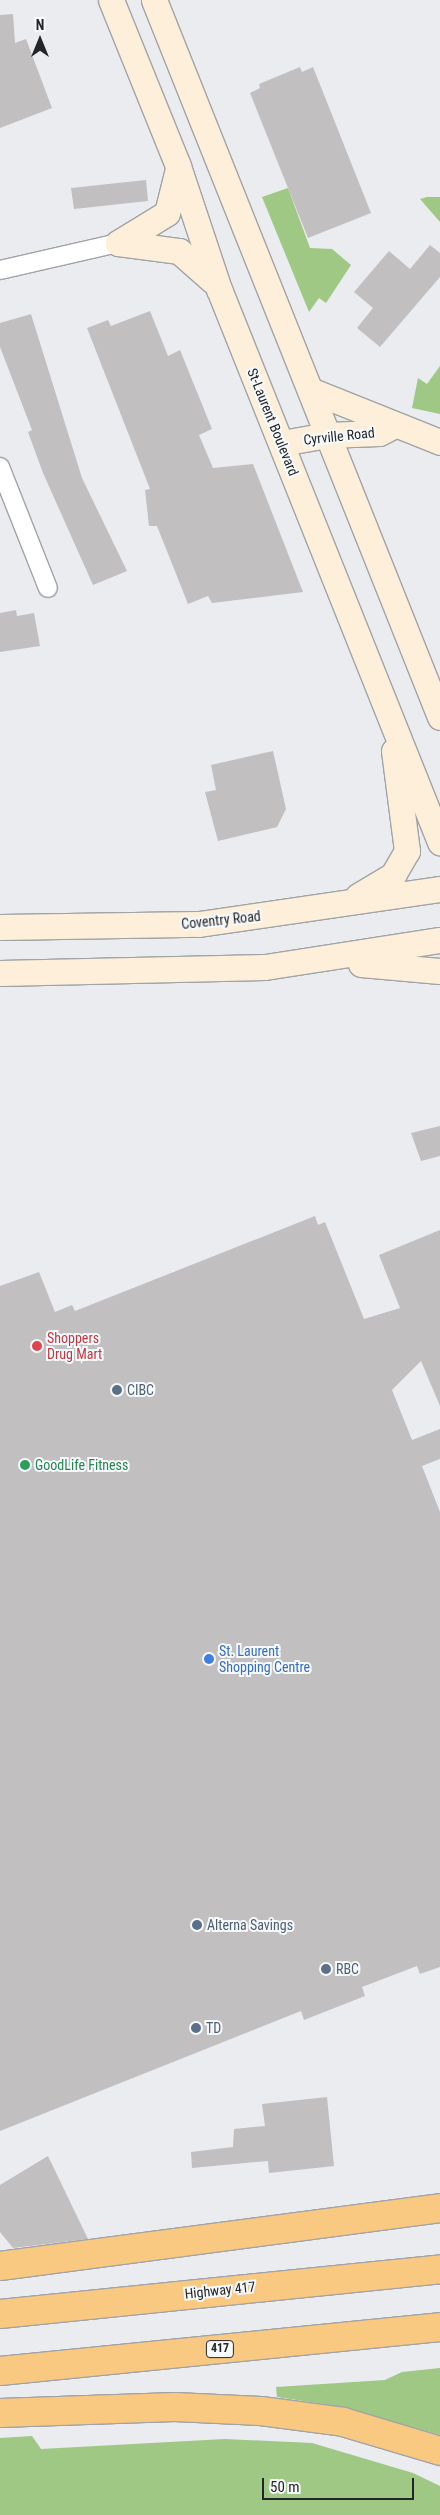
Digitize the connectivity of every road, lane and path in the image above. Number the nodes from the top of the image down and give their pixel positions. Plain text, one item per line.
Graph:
1 (112, 0) edge
2 (154, 0) edge
3 (178, 166) junction
4 (118, 243) junction
5 (0, 270) edge
6 (220, 289) junction
7 (310, 390) junction
8 (395, 425) junction
9 (327, 434) junction
10 (440, 442) edge
11 (282, 443) junction
12 (0, 467) edge
13 (5, 491) edge
14 (48, 588) dead end
15 (387, 707) junction
16 (440, 717) edge
17 (440, 842) edge
18 (440, 889) edge
19 (285, 913) junction
20 (0, 927) edge
21 (440, 940) edge
22 (314, 961) junction
23 (440, 971) edge
24 (0, 973) edge
25 (440, 2208) edge
26 (0, 2266) edge
27 (440, 2268) edge
28 (0, 2314) edge
29 (440, 2327) edge
30 (0, 2370) edge
31 (0, 2413) edge
32 (440, 2451) edge

1 - 3 main road, St-Laurent Boulevard
2 - 7 main road
3 - 4 main road
3 - 6 main road, St-Laurent Boulevard
4 - 5 street
4 - 6 main road
6 - 11 main road, St-Laurent Boulevard
7 - 8 main road, Cyrville Road
7 - 9 main road
8 - 9 main road, Cyrville Road
8 - 10 main road, Cyrville Road
9 - 11 main road, Cyrville Road
9 - 16 main road
11 - 15 main road, St-Laurent Boulevard
12 - 13 street
13 - 14 street
15 - 17 main road, St-Laurent Boulevard
15 - 19 main road
18 - 19 main road, Coventry Road
19 - 20 main road, Coventry Road
21 - 22 main road
22 - 23 main road
22 - 24 main road
25 - 26 highway
27 - 28 highway, Highway 417
29 - 30 highway, 417
31 - 32 highway

